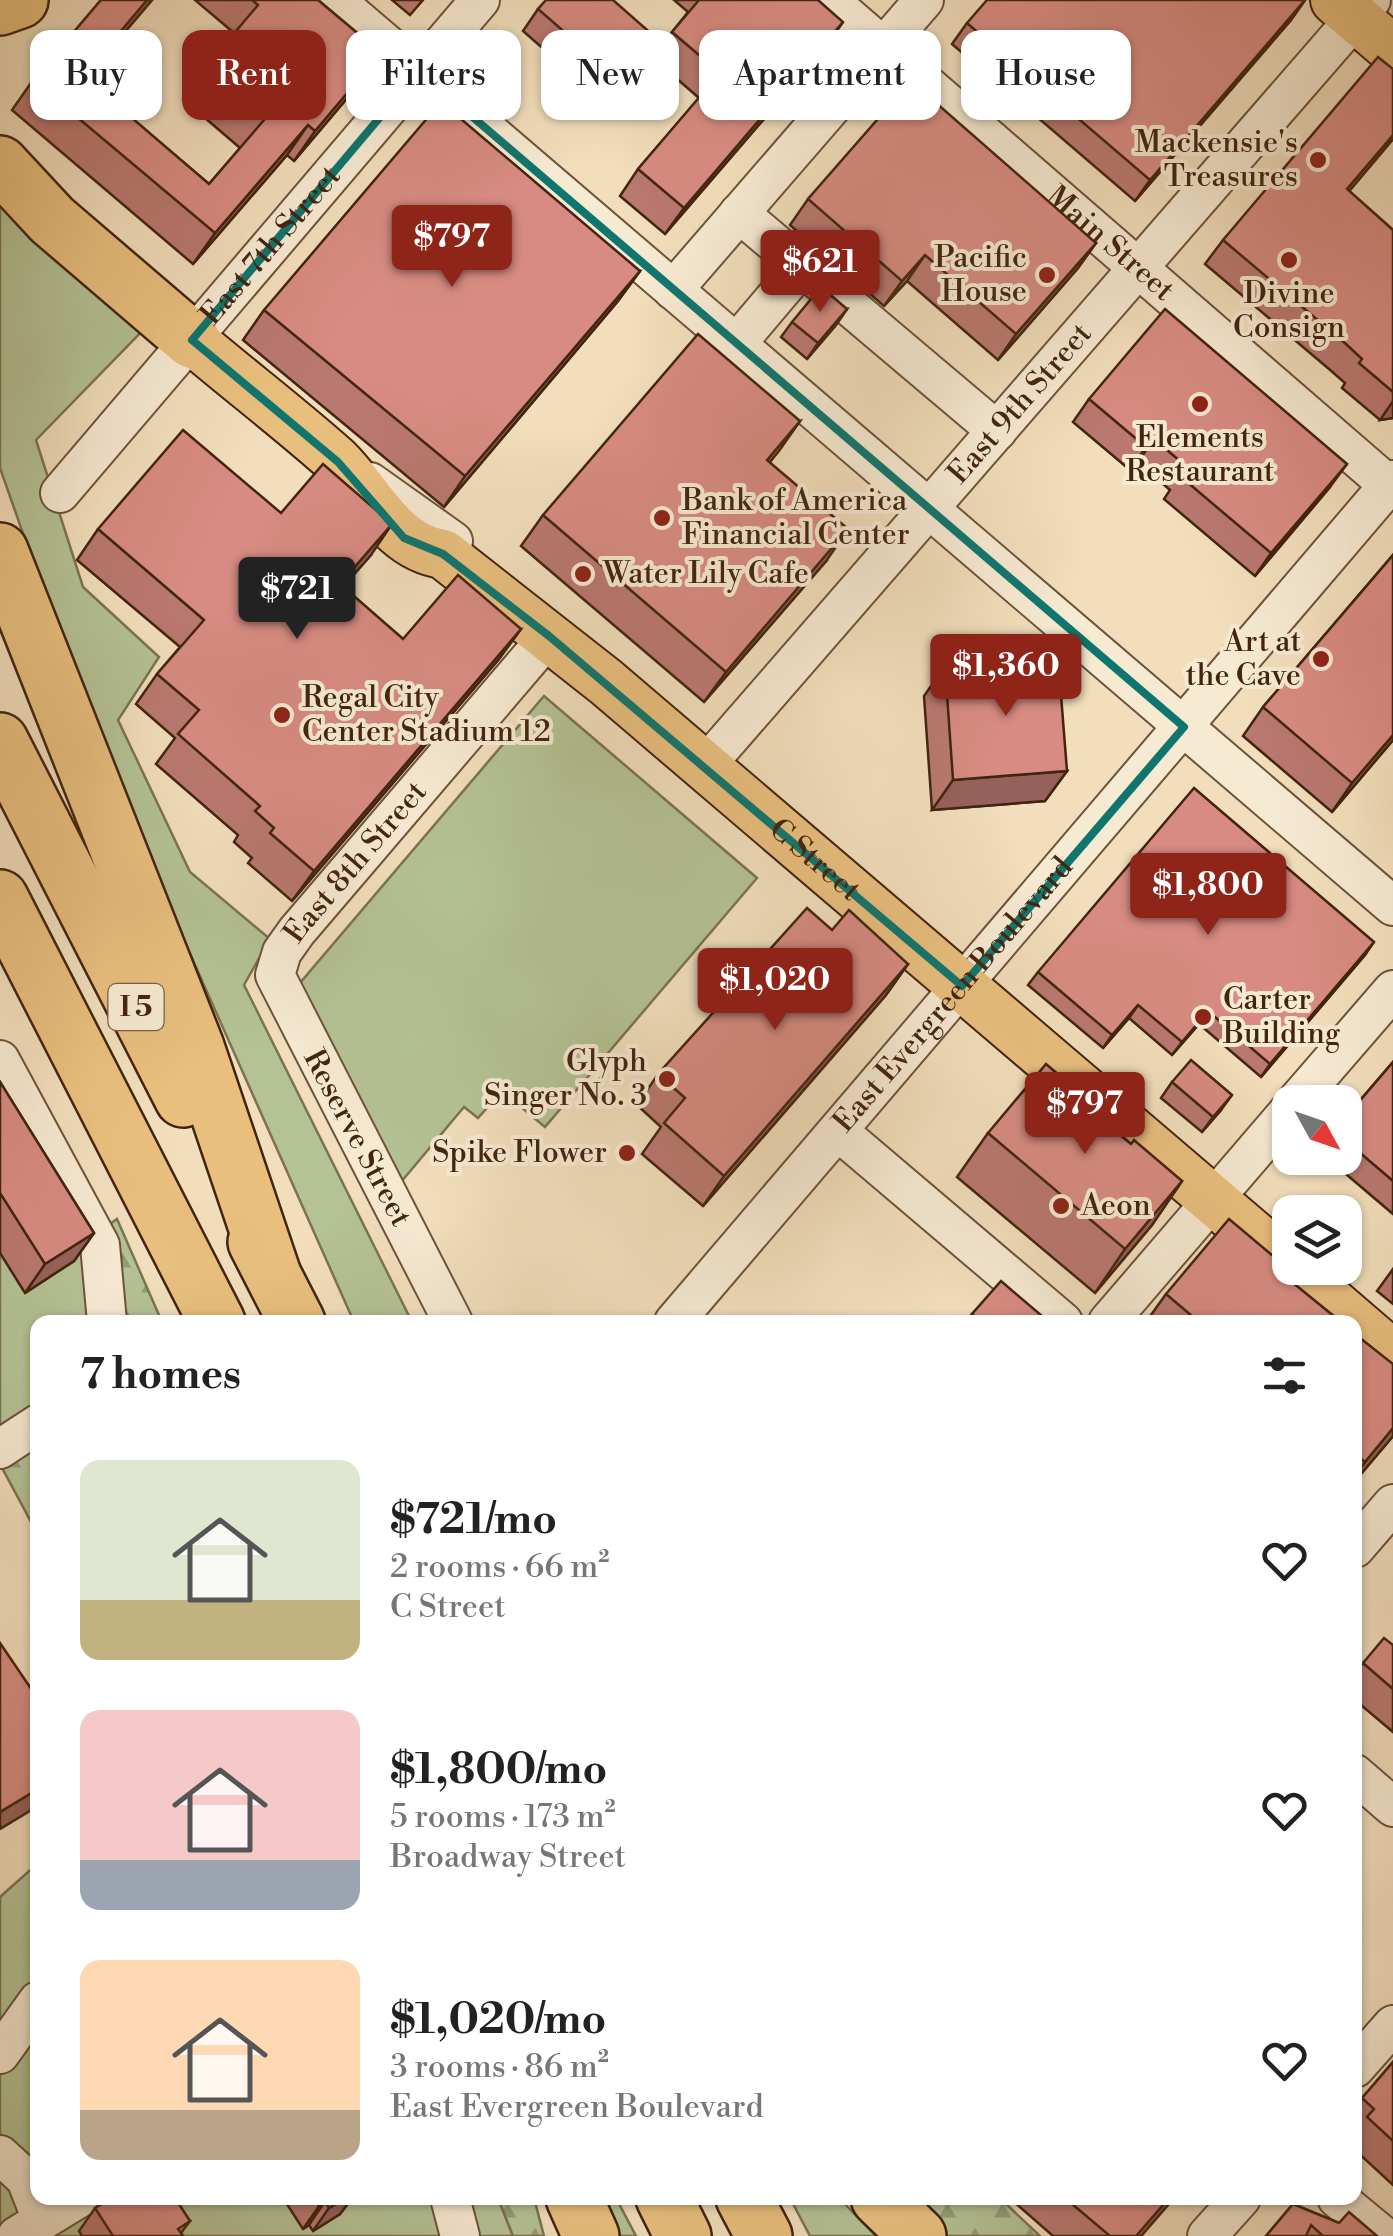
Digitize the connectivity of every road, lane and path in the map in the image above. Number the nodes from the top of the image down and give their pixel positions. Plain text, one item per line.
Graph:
1 (20, 0) edge
2 (334, 0) edge
3 (480, 0) edge
4 (828, 0) edge
5 (924, 0) edge
6 (0, 6) edge
7 (1354, 6) edge
8 (370, 30) edge
9 (454, 30) edge
10 (865, 30) edge
11 (898, 30) edge
12 (1393, 50) edge
13 (941, 96) edge
14 (378, 120) edge
15 (476, 120) edge
16 (820, 120) edge
17 (0, 164) edge
18 (740, 213) junction
19 (802, 266) junction
20 (1138, 269) junction
21 (674, 290) junction
22 (192, 340) junction
23 (736, 344) junction
24 (997, 431) junction
25 (1392, 485) edge
26 (60, 493) dead end
27 (928, 510) junction
28 (0, 551) edge
29 (549, 636) junction
30 (1184, 726) junction
31 (0, 741) edge
32 (705, 766) junction
33 (0, 898) edge
34 (1393, 906) edge
35 (282, 952) joint
36 (962, 986) junction
37 (1393, 990) edge
38 (0, 1060) edge
39 (1311, 1085) edge
40 (838, 1131) junction
41 (1272, 1131) edge
42 (1213, 1200) junction
43 (1272, 1251) edge
44 (272, 1272) junction
45 (1312, 1285) edge
46 (210, 1312) edge
47 (107, 1314) edge
48 (294, 1315) edge
49 (449, 1315) edge
50 (680, 1315) edge
51 (1055, 1315) edge
52 (1114, 1315) edge
53 (1347, 1315) edge
54 (1362, 1328) edge
55 (1393, 1354) edge
56 (30, 1429) edge
57 (0, 1449) edge
58 (1393, 1504) edge
59 (1362, 1540) edge
60 (1362, 1780) edge
61 (1393, 1807) edge
62 (1393, 2025) edge
63 (1362, 2060) edge
64 (0, 2154) edge
65 (68, 2205) edge
66 (452, 2205) edge
67 (550, 2205) edge
68 (577, 2205) edge
69 (668, 2205) edge
70 (748, 2205) edge
71 (886, 2205) edge
72 (1233, 2205) edge
73 (1345, 2205) edge
74 (29, 2228) edge
75 (460, 2236) edge
76 (557, 2236) edge
77 (591, 2236) edge
78 (683, 2236) edge
79 (764, 2236) edge
80 (918, 2236) edge
81 (1207, 2236) edge
82 (1382, 2236) edge

1 - 6 highway
2 - 8 street
3 - 9 street, East 7th Street
4 - 10 street, Main Street
5 - 11 street
7 - 12 main road
7 - 20 street, East 9th Street
13 - 20 street, Main Street
14 - 22 street, East 7th Street
15 - 21 street
16 - 18 street
17 - 22 highway
18 - 19 street
18 - 21 street
19 - 23 street
19 - 24 street
20 - 24 street, East 9th Street
20 - 25 street, Main Street
21 - 23 street
22 - 26 street, East 7th Street
22 - 29 main road, C Street
23 - 27 street
24 - 27 street, East 9th Street
25 - 30 street, East Evergreen Boulevard
27 - 30 street
27 - 32 street, East 9th Street
28 - 44 highway
29 - 32 main road, C Street
29 - 35 street, East 8th Street
30 - 34 street
30 - 36 street, East Evergreen Boulevard
31 - 44 highway, I 5
32 - 36 main road, C Street
33 - 46 highway, I 5
35 - 49 street, Reserve Street
36 - 40 street, East Evergreen Boulevard
36 - 42 main road, C Street
37 - 39 street
38 - 47 street
40 - 50 street, East Evergreen Boulevard
40 - 51 street
41 - 42 street
42 - 43 main road, C Street
42 - 52 street
44 - 48 highway, I 5
45 - 53 main road, C Street
54 - 55 main road, C Street
56 - 57 street
58 - 59 street
60 - 61 street
62 - 63 street
64 - 74 street
65 - 74 street
66 - 75 street
67 - 76 highway
68 - 77 highway
69 - 78 highway
70 - 79 highway
71 - 80 highway
72 - 81 street
73 - 82 street

